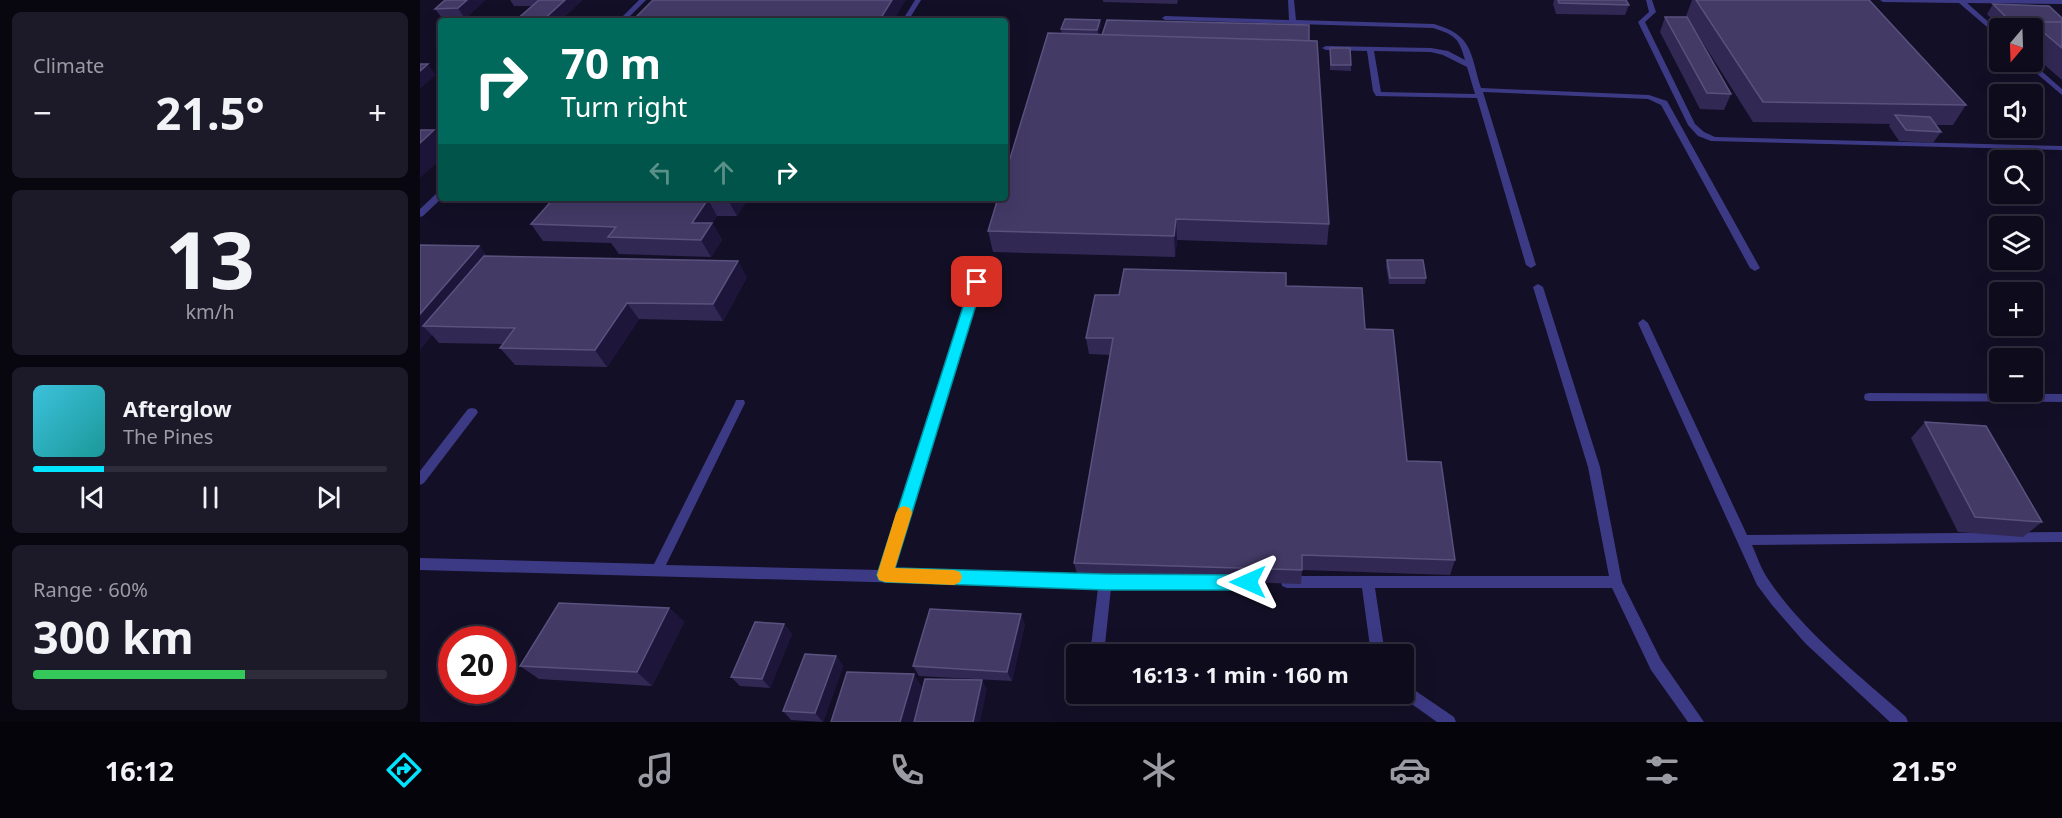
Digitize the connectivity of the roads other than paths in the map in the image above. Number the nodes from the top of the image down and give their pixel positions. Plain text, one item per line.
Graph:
1 (643, 0) edge
2 (918, 0) edge
3 (1291, 0) edge
4 (1649, 0) edge
5 (1883, 0) edge
6 (1961, 1) edge
7 (2062, 2) edge
8 (624, 18) edge
9 (906, 18) edge
10 (1165, 18) dead end
11 (1293, 21) junction
12 (1989, 26) edge
13 (1326, 48) dead end
14 (1370, 48) junction
15 (1471, 66) junction
16 (2038, 72) edge
17 (1480, 93) junction
18 (2062, 93) edge
19 (2062, 148) edge
20 (438, 197) edge
21 (420, 214) edge
22 (1531, 265) dead end
23 (1755, 268) dead end
24 (977, 282) dead end
25 (1538, 287) dead end
26 (1643, 323) dead end
27 (1869, 397) dead end
28 (2062, 398) edge
29 (740, 403) dead end
30 (472, 412) dead end
31 (420, 480) edge
32 (2062, 537) edge
33 (1743, 540) junction
34 (420, 564) edge
35 (658, 570) junction
36 (885, 575) junction
37 (1105, 582) junction
38 (1368, 582) junction
39 (1616, 582) junction
40 (1098, 644) edge
41 (1376, 644) edge
42 (1414, 697) edge
43 (1449, 722) edge
44 (1696, 722) edge
45 (1901, 722) edge

1 - 8 lane
2 - 9 lane
3 - 11 lane
4 - 19 lane
5 - 6 lane
6 - 7 lane
6 - 12 lane
10 - 11 lane
11 - 15 lane
13 - 14 lane
14 - 15 lane
14 - 17 lane
15 - 17 lane
16 - 18 lane
17 - 22 lane
17 - 23 lane
20 - 21 lane
24 - 36 lane
25 - 39 lane
26 - 33 lane
27 - 28 lane
29 - 35 lane
30 - 31 lane
32 - 33 lane
33 - 45 lane
34 - 35 lane
35 - 36 lane
36 - 37 lane
37 - 38 lane
37 - 40 lane
38 - 39 lane
38 - 41 lane
39 - 44 lane
42 - 43 lane

